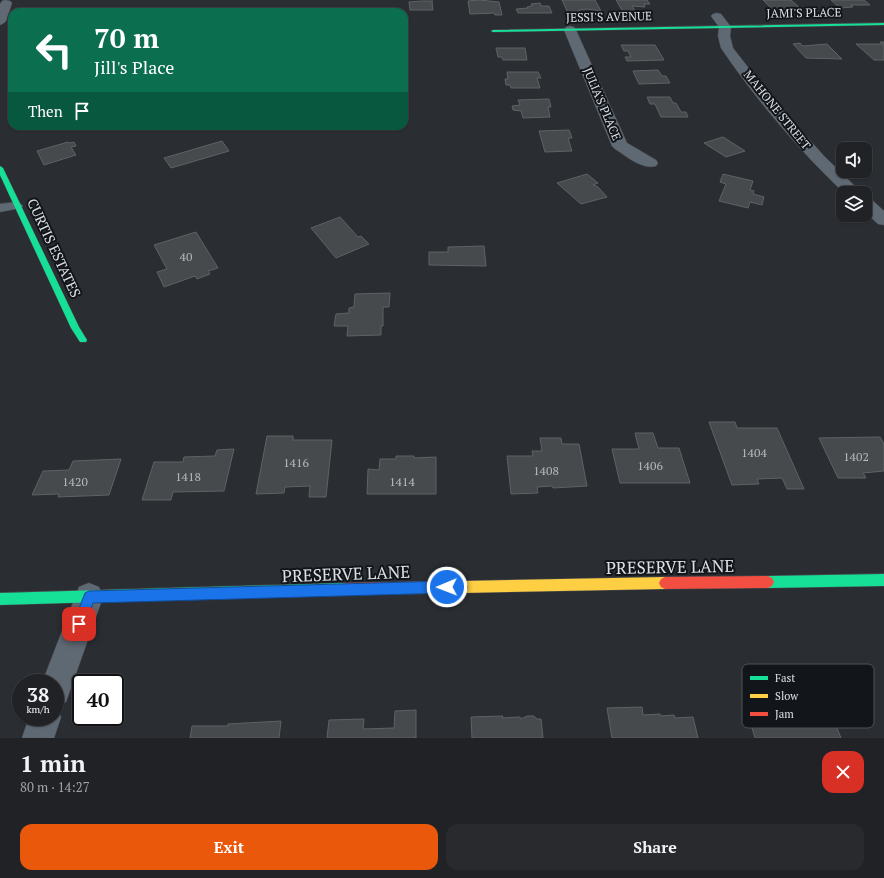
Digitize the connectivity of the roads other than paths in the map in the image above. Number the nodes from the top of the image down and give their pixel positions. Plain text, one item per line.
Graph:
1 (5, 5) edge
2 (0, 21) edge
3 (721, 22) junction
4 (884, 24) edge
5 (570, 30) junction
6 (493, 31) dead end
7 (650, 163) dead end
8 (0, 168) edge
9 (847, 186) edge
10 (17, 206) junction
11 (0, 208) edge
12 (872, 209) edge
13 (884, 220) edge
14 (83, 340) dead end
15 (884, 580) edge
16 (89, 597) junction
17 (0, 599) edge
18 (61, 674) edge
19 (42, 726) edge
20 (38, 738) edge

1 - 2 street
3 - 4 street, JAMI'S PLACE
3 - 5 street, JESSI'S AVENUE
3 - 9 street, MAHONE STREET
5 - 6 street, JESSI'S AVENUE
5 - 7 street, JULIA'S PLACE
8 - 10 street, CURTIS ESTATES
10 - 11 lane
10 - 14 street, CURTIS ESTATES
12 - 13 street
15 - 16 street, PRESERVE LANE
16 - 17 street, PRESERVE LANE
16 - 18 street
19 - 20 street

